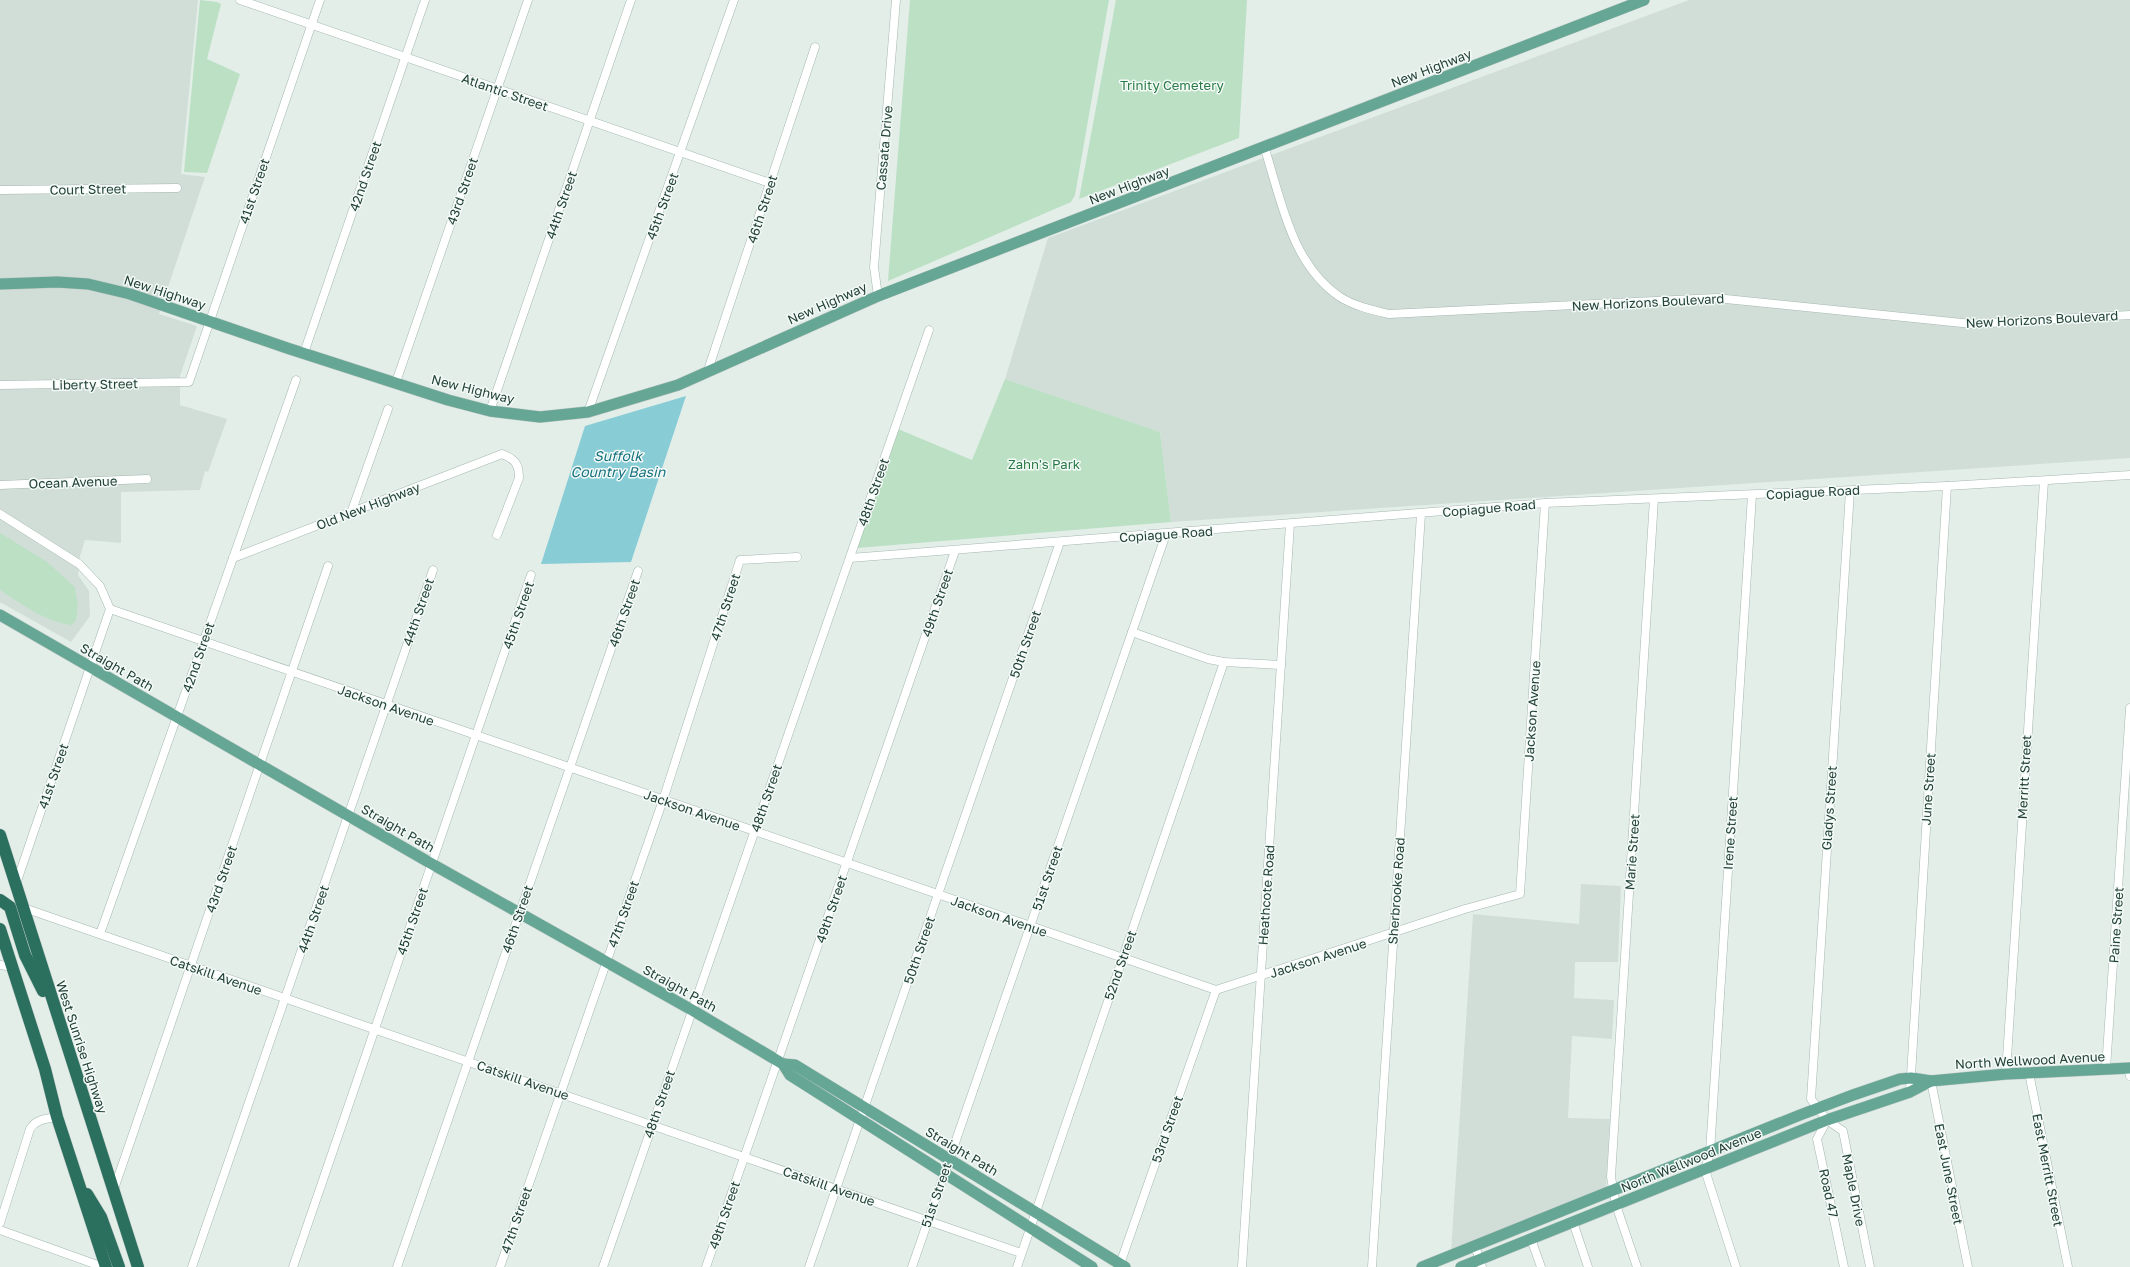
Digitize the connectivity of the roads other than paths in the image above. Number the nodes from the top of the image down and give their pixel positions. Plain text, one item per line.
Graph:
1 (240, 0) edge
2 (320, 0) edge
3 (425, 0) edge
4 (528, 0) edge
5 (631, 0) edge
6 (734, 0) edge
7 (896, 0) edge
8 (1644, 0) edge
9 (311, 25) junction
10 (815, 47) dead end
11 (406, 57) junction
12 (498, 89) junction
13 (590, 121) junction
14 (1264, 146) junction
15 (681, 153) junction
16 (770, 183) junction
17 (177, 188) dead end
18 (0, 190) edge
19 (0, 284) edge
20 (878, 296) junction
21 (2130, 315) edge
22 (210, 321) junction
23 (929, 330) dead end
24 (304, 353) junction
25 (708, 370) junction
26 (296, 380) dead end
27 (189, 382) joint
28 (396, 382) junction
29 (0, 385) edge
30 (388, 409) dead end
31 (490, 411) junction
32 (588, 412) junction
33 (2130, 475) edge
34 (146, 479) dead end
35 (2044, 481) junction
36 (0, 485) edge
37 (1947, 486) junction
38 (1850, 491) junction
39 (1752, 495) junction
40 (1654, 499) junction
41 (1545, 503) junction
42 (351, 513) junction
43 (0, 514) edge
44 (1421, 514) junction
45 (1290, 524) junction
46 (1166, 534) junction
47 (497, 535) dead end
48 (1060, 542) junction
49 (955, 551) junction
50 (233, 558) junction
51 (797, 558) dead end
52 (850, 558) junction
53 (328, 566) dead end
54 (433, 570) dead end
55 (638, 572) dead end
56 (531, 575) dead end
57 (110, 609) junction
58 (0, 615) edge
59 (1132, 632) junction
60 (203, 642) junction
61 (1224, 662) junction
62 (1280, 665) junction
63 (90, 668) junction
64 (292, 673) junction
65 (386, 705) junction
66 (2130, 708) edge
67 (177, 717) junction
68 (476, 736) junction
69 (260, 763) junction
70 (570, 768) junction
71 (663, 800) junction
72 (349, 816) junction
73 (754, 832) junction
74 (0, 835) edge
75 (847, 863) junction
76 (432, 864) junction
77 (15, 885) junction
78 (938, 895) junction
79 (0, 900) edge
80 (24, 908) junction
81 (520, 913) junction
82 (1030, 926) junction
83 (0, 929) edge
84 (100, 934) junction
85 (1393, 934) junction
86 (1123, 958) junction
87 (606, 963) junction
88 (6, 966) edge
89 (191, 966) junction
90 (1261, 977) junction
91 (1216, 990) junction
92 (286, 999) junction
93 (692, 1010) junction
94 (59, 1022) junction
95 (375, 1030) junction
96 (468, 1062) junction
97 (780, 1063) junction
98 (2106, 1069) junction
99 (2129, 1071) edge
100 (2029, 1073) junction
101 (2006, 1074) junction
102 (1911, 1078) junction
103 (1931, 1080) junction
104 (1910, 1092) junction
105 (560, 1094) junction
106 (864, 1107) junction
107 (1818, 1108) junction
108 (57, 1117) junction
109 (860, 1119) junction
110 (1827, 1120) junction
111 (652, 1125) junction
112 (1710, 1152) junction
113 (744, 1157) junction
114 (949, 1159) junction
115 (1705, 1170) junction
116 (944, 1173) junction
117 (75, 1174) junction
118 (836, 1189) junction
119 (1614, 1190) junction
120 (113, 1192) junction
121 (1616, 1205) junction
122 (1036, 1212) junction
123 (928, 1221) junction
124 (1573, 1222) junction
125 (0, 1223) edge
126 (1030, 1227) junction
127 (0, 1230) edge
128 (1531, 1239) junction
129 (1475, 1246) junction
130 (1021, 1253) junction
131 (1481, 1263) edge
132 (1121, 1266) edge
133 (103, 1267) edge
134 (106, 1267) edge
135 (119, 1267) edge
136 (138, 1267) edge
137 (192, 1267) edge
138 (293, 1267) edge
139 (397, 1267) edge
140 (500, 1267) edge
141 (603, 1267) edge
142 (706, 1267) edge
143 (809, 1267) edge
144 (912, 1267) edge
145 (1017, 1267) edge
146 (1092, 1267) edge
147 (1242, 1267) edge
148 (1372, 1267) edge
149 (1422, 1267) edge
150 (1461, 1267) edge
151 (1541, 1267) edge
152 (1588, 1267) edge
153 (1637, 1267) edge
154 (1736, 1267) edge
155 (1844, 1267) edge
156 (1870, 1267) edge
157 (1968, 1267) edge
158 (2068, 1267) edge

1 - 9 street, Atlantic Street
2 - 9 street, 41st Street
3 - 11 street, 42nd Street
4 - 12 street, 43rd Street
5 - 13 street, 44th Street
6 - 15 street, 45th Street
7 - 20 street, Cassata Drive
8 - 14 main road, New Highway
9 - 11 street, Atlantic Street
9 - 22 street, 41st Street
10 - 16 street, 46th Street
11 - 12 street, Atlantic Street
11 - 24 street, 42nd Street
12 - 13 street, Atlantic Street
12 - 28 street, 43rd Street
13 - 15 street, Atlantic Street
13 - 31 street, 44th Street
14 - 20 main road, New Highway
14 - 21 street, New Horizons Boulevard
15 - 16 street, Atlantic Street
15 - 32 street, 45th Street
16 - 25 street, 46th Street
17 - 18 street, Court Street
19 - 22 main road, New Highway
20 - 25 main road, New Highway
22 - 24 main road, New Highway
22 - 27 street, 41st Street
23 - 52 street, 48th Street
24 - 28 main road, New Highway
25 - 32 main road, New Highway
26 - 50 street, 42nd Street
27 - 29 street, Liberty Street
28 - 31 main road, New Highway
30 - 42 street
31 - 32 main road, New Highway
33 - 35 street, Copiague Road
34 - 36 street, Ocean Avenue
35 - 37 street, Copiague Road
35 - 101 street, Merritt Street
37 - 38 street, Copiague Road
37 - 102 street, June Street
38 - 39 street, Copiague Road
38 - 107 street, Gladys Street
39 - 40 street, Copiague Road
39 - 112 street, Irene Street
40 - 41 street, Copiague Road
40 - 119 street, Marie Street
41 - 44 street, Copiague Road
41 - 85 street, Jackson Avenue
42 - 47 street, Old New Highway
42 - 50 street, Old New Highway
43 - 57 street
44 - 45 street, Copiague Road
44 - 85 street, Sherbrooke Road
45 - 46 street, Copiague Road
45 - 62 street, Heathcote Road
46 - 48 street, Copiague Road
46 - 59 street, 51st Street
48 - 49 street, Copiague Road
48 - 78 street, 50th Street
49 - 52 street, Copiague Road
49 - 75 street, 49th Street
50 - 60 street, 42nd Street
51 - 71 street, 47th Street
52 - 73 street, 48th Street
53 - 64 street, 43rd Street
54 - 65 street, 44th Street
55 - 70 street, 46th Street
56 - 68 street, 45th Street
57 - 60 street, Jackson Avenue
57 - 63 street, 41st Street
58 - 63 main road, Straight Path
59 - 61 street
59 - 82 street, 51st Street
60 - 64 street, Jackson Avenue
60 - 67 street, 42nd Street
61 - 62 street
61 - 86 street, 52nd Street
62 - 90 street, Heathcote Road
63 - 67 main road, Straight Path
63 - 77 street, 41st Street
64 - 65 street, Jackson Avenue
64 - 69 street, 43rd Street
65 - 68 street, Jackson Avenue
65 - 72 street, 44th Street
66 - 98 street, Paine Street
67 - 69 main road, Straight Path
67 - 84 street, 42nd Street
68 - 70 street, Jackson Avenue
68 - 76 street, 45th Street
69 - 72 main road, Straight Path
69 - 89 street, 43rd Street
70 - 71 street, Jackson Avenue
70 - 81 street, 46th Street
71 - 73 street, Jackson Avenue
71 - 87 street, 47th Street
72 - 76 main road, Straight Path
72 - 92 street, 44th Street
73 - 75 street, Jackson Avenue
73 - 93 street, 48th Street
74 - 77 highway, West Sunrise Highway
75 - 78 street, Jackson Avenue
75 - 97 street, 49th Street
76 - 81 main road, Straight Path
76 - 95 street, 45th Street
77 - 80 highway, West Sunrise Highway
78 - 82 street, Jackson Avenue
78 - 106 street, 50th Street
79 - 94 highway
80 - 84 street, Catskill Avenue
80 - 94 highway, West Sunrise Highway
81 - 87 main road, Straight Path
81 - 96 street, 46th Street
82 - 86 street, Jackson Avenue
82 - 114 street, 51st Street
83 - 88 highway
84 - 89 street, Catskill Avenue
85 - 90 street, Jackson Avenue
85 - 148 street, Sherbrooke Road
86 - 91 street, Jackson Avenue
86 - 122 street, 52nd Street
87 - 93 main road, Straight Path
87 - 105 street, 47th Street
88 - 108 highway
89 - 92 street, Catskill Avenue
89 - 120 street, 43rd Street
90 - 91 street, Jackson Avenue
90 - 147 street, Heathcote Road
91 - 132 street, 53rd Street
92 - 95 street, Catskill Avenue
92 - 137 street, 44th Street
93 - 97 main road, Straight Path
93 - 111 street, 48th Street
94 - 120 highway, West Sunrise Highway
95 - 96 street, Catskill Avenue
95 - 138 street, 45th Street
96 - 105 street, Catskill Avenue
96 - 139 street, 46th Street
97 - 106 main road, Straight Path
97 - 109 main road, Straight Path
97 - 113 street, 49th Street
98 - 99 main road, North Wellwood Avenue
98 - 100 main road, North Wellwood Avenue
100 - 101 main road, North Wellwood Avenue
100 - 158 street, East Merritt Street
101 - 103 main road, North Wellwood Avenue
102 - 103 main road, North Wellwood Avenue
102 - 104 street, June Street
102 - 107 main road, North Wellwood Avenue
103 - 104 main road, North Wellwood Avenue
103 - 157 street, East June Street
104 - 110 main road, North Wellwood Avenue
105 - 111 street, Catskill Avenue
105 - 140 street, 47th Street
106 - 109 street, 50th Street
106 - 114 main road, Straight Path
107 - 110 street, Gladys Street
107 - 112 main road, North Wellwood Avenue
108 - 117 highway
108 - 125 street
109 - 116 main road, Straight Path
109 - 118 street, 50th Street
110 - 115 main road, North Wellwood Avenue
110 - 155 street, Road 47
110 - 156 street, Maple Drive
111 - 113 street, Catskill Avenue
111 - 141 street, 48th Street
112 - 115 street, Irene Street
112 - 119 main road, North Wellwood Avenue
113 - 118 street, Catskill Avenue
113 - 142 street, 49th Street
114 - 116 street, 51st Street
114 - 122 main road, Straight Path
115 - 121 main road, North Wellwood Avenue
115 - 154 street
116 - 123 street, 51st Street
116 - 126 main road, Straight Path
117 - 134 highway
117 - 135 highway
118 - 123 street, Catskill Avenue
118 - 143 street, 50th Street
119 - 121 street, Marie Street
119 - 129 main road, North Wellwood Avenue
120 - 136 highway, West Sunrise Highway
121 - 124 main road, North Wellwood Avenue
121 - 153 street, Marie Street
122 - 126 street, 52nd Street
122 - 132 main road, Straight Path
123 - 130 street, Catskill Avenue
123 - 144 street, 51st Street
124 - 128 main road, North Wellwood Avenue
124 - 152 street
126 - 130 street, 52nd Street
126 - 146 main road, Straight Path
127 - 133 street
128 - 131 main road, North Wellwood Avenue
128 - 151 street
129 - 131 street
129 - 149 main road, North Wellwood Avenue
130 - 145 street, 52nd Street
131 - 150 main road, North Wellwood Avenue

